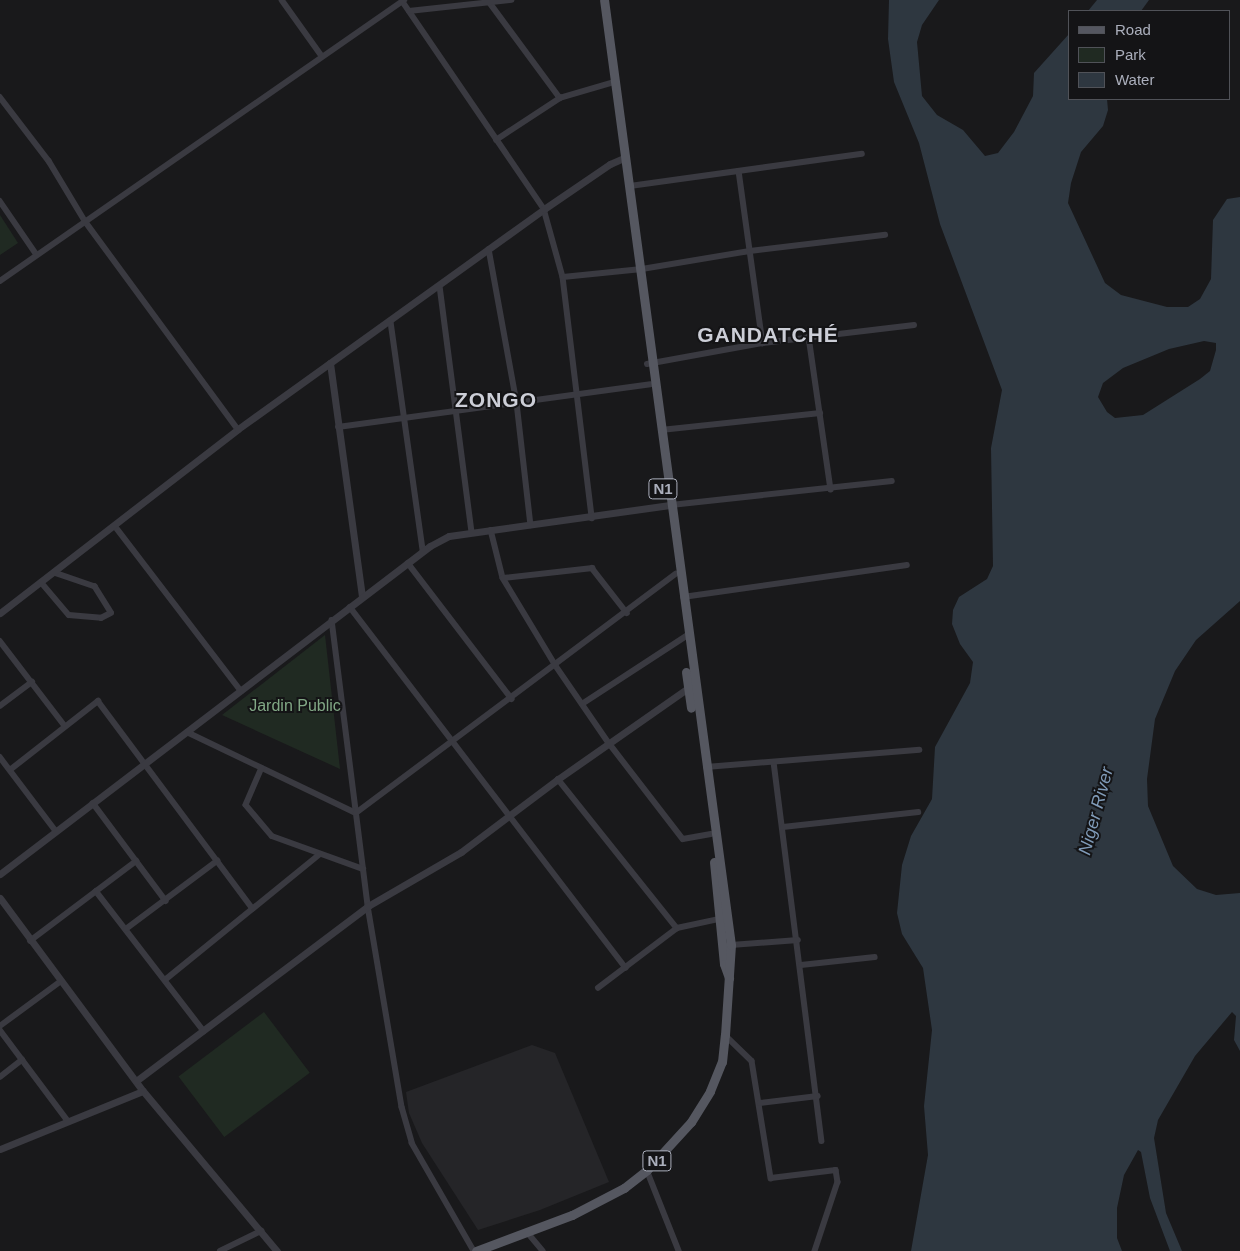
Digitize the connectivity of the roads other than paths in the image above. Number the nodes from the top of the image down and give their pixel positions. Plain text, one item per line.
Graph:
1 (282, 0) edge
2 (511, 0) edge
3 (599, 0) edge
4 (604, 0) edge
5 (404, 1) edge
6 (490, 3) junction
7 (409, 12) junction
8 (322, 56) junction
9 (611, 83) junction
10 (0, 97) edge
11 (560, 98) junction
12 (496, 140) junction
13 (862, 154) dead end
14 (623, 158) junction
15 (739, 171) junction
16 (630, 186) junction
17 (0, 201) edge
18 (544, 209) junction
19 (85, 221) junction
20 (885, 235) dead end
21 (489, 249) junction
22 (750, 251) junction
23 (37, 255) junction
24 (639, 270) junction
25 (562, 277) junction
26 (0, 281) edge
27 (440, 286) junction
28 (391, 322) junction
29 (914, 325) dead end
30 (809, 337) junction
31 (763, 343) junction
32 (330, 363) junction
33 (649, 364) junction
34 (650, 384) junction
35 (577, 394) junction
36 (517, 402) junction
37 (456, 411) junction
38 (820, 413) junction
39 (404, 418) junction
40 (338, 427) junction
41 (238, 429) junction
42 (661, 430) junction
43 (892, 481) dead end
44 (831, 488) junction
45 (667, 505) junction
46 (592, 518) junction
47 (115, 526) junction
48 (531, 526) junction
49 (491, 530) junction
50 (472, 533) junction
51 (423, 551) junction
52 (408, 563) junction
53 (908, 565) dead end
54 (54, 573) junction
55 (674, 574) junction
56 (503, 578) junction
57 (41, 582) junction
58 (362, 597) junction
59 (683, 597) junction
60 (350, 606) junction
61 (0, 613) edge
62 (628, 613) junction
63 (332, 620) junction
64 (685, 636) junction
65 (0, 641) edge
66 (556, 666) junction
67 (32, 682) junction
68 (691, 686) junction
69 (240, 691) junction
70 (512, 699) junction
71 (582, 704) junction
72 (0, 706) edge
73 (66, 726) junction
74 (187, 732) junction
75 (453, 743) junction
76 (609, 743) junction
77 (919, 750) dead end
78 (0, 757) edge
79 (774, 762) junction
80 (145, 764) junction
81 (706, 767) junction
82 (262, 768) junction
83 (10, 770) junction
84 (558, 779) junction
85 (93, 803) junction
86 (918, 812) dead end
87 (356, 813) junction
88 (510, 816) junction
89 (783, 828) junction
90 (56, 831) junction
91 (712, 834) junction
92 (319, 855) junction
93 (136, 861) junction
94 (217, 861) junction
95 (363, 869) junction
96 (0, 874) edge
97 (96, 891) junction
98 (0, 898) edge
99 (166, 901) junction
100 (368, 906) junction
101 (253, 909) junction
102 (719, 919) junction
103 (677, 928) junction
104 (126, 930) junction
105 (798, 940) junction
106 (30, 941) junction
107 (731, 945) junction
108 (874, 957) dead end
109 (801, 965) junction
110 (626, 968) junction
111 (729, 978) junction
112 (165, 980) junction
113 (61, 982) junction
114 (598, 988) dead end
115 (0, 1026) edge
116 (0, 1030) edge
117 (204, 1031) junction
118 (725, 1035) junction
119 (22, 1060) junction
120 (0, 1076) edge
121 (136, 1082) junction
122 (143, 1091) junction
123 (818, 1096) junction
124 (760, 1103) junction
125 (68, 1121) junction
126 (822, 1141) dead end
127 (0, 1149) edge
128 (647, 1170) junction
129 (261, 1231) junction
130 (528, 1233) junction
131 (220, 1251) edge
132 (277, 1251) edge
133 (475, 1251) edge
134 (543, 1251) edge
135 (679, 1251) edge
136 (816, 1251) edge

1 - 8 street
2 - 6 street
3 - 9 main road, N1
4 - 14 main road, N1
5 - 7 street
5 - 8 street
6 - 7 street
6 - 11 street
7 - 12 street
8 - 19 street
9 - 11 street
9 - 14 main road, N1
10 - 19 street
11 - 12 street
12 - 18 street
13 - 15 street
14 - 16 main road, N1
14 - 18 street
14 - 24 main road, N1
15 - 16 street
15 - 22 street
16 - 24 main road, N1
17 - 23 street
18 - 21 street
18 - 25 street
19 - 23 street
19 - 41 street
20 - 22 street
21 - 27 street
21 - 36 street
22 - 24 street
22 - 31 street
23 - 26 street
24 - 25 street
24 - 33 main road, N1
25 - 35 street
27 - 28 street
27 - 37 street
28 - 32 street
28 - 39 street
29 - 30 street
30 - 31 street
30 - 38 street
31 - 33 street
32 - 40 street
32 - 41 street
33 - 34 main road, N1
33 - 42 main road, N1
34 - 35 street
34 - 45 main road, N1
35 - 36 street
35 - 46 street
36 - 37 street
36 - 48 street
37 - 39 street
37 - 50 street
38 - 42 street
38 - 44 street
39 - 40 street
39 - 51 street
40 - 58 street
41 - 47 street
42 - 45 main road, N1
43 - 44 street
44 - 45 street
45 - 46 street
45 - 55 main road, N1
45 - 59 main road, N1
46 - 48 street
47 - 54 street
47 - 69 street
48 - 49 street
49 - 50 street
49 - 56 street
50 - 51 street
51 - 52 street
52 - 58 street
52 - 70 street
53 - 59 street
54 - 57 street
54 - 57 street
55 - 62 street
55 - 64 main road, N1
56 - 62 street
56 - 66 street
57 - 61 street
58 - 60 street
59 - 64 main road, N1
60 - 63 street
60 - 75 street
62 - 66 street
63 - 69 street
63 - 87 street
64 - 68 main road, N1
64 - 71 street
65 - 67 street
66 - 70 street
66 - 71 street
67 - 72 street
67 - 73 street
68 - 76 street
68 - 81 main road, N1
68 - 91 main road, N1
69 - 74 street
70 - 75 street
71 - 76 street
73 - 80 street
73 - 83 street
74 - 80 street
74 - 82 street
75 - 87 street
75 - 88 street
76 - 84 street
76 - 91 street
77 - 79 street
78 - 83 street
79 - 81 street
79 - 89 street
80 - 85 street
80 - 94 street
81 - 107 main road, N1
82 - 87 street
82 - 92 street
83 - 90 street
84 - 88 street
84 - 103 street
85 - 90 street
85 - 93 street
86 - 89 street
87 - 95 street
88 - 100 street
88 - 110 street
89 - 105 street
90 - 96 street
91 - 102 main road, N1
92 - 95 street
92 - 101 street
93 - 97 street
93 - 99 street
94 - 99 street
94 - 101 street
95 - 100 street
97 - 104 street
97 - 106 street
98 - 106 street
99 - 104 street
100 - 117 street
100 - 133 street
101 - 112 street
102 - 103 street
102 - 111 main road, N1
103 - 110 street
104 - 112 street
105 - 107 street
105 - 109 street
106 - 113 street
107 - 111 main road, N1
108 - 109 street
109 - 123 street
110 - 114 street
111 - 118 main road, N1
112 - 117 street
113 - 115 street
113 - 121 street
116 - 119 street
117 - 121 street
118 - 124 street
118 - 128 main road, N1
119 - 120 street
119 - 125 street
121 - 122 street
122 - 125 street
122 - 129 street
123 - 124 street
123 - 126 street
124 - 136 street
125 - 127 street
128 - 130 main road, N1
128 - 135 street
129 - 131 street
129 - 132 street
130 - 133 main road, N1
130 - 134 street

